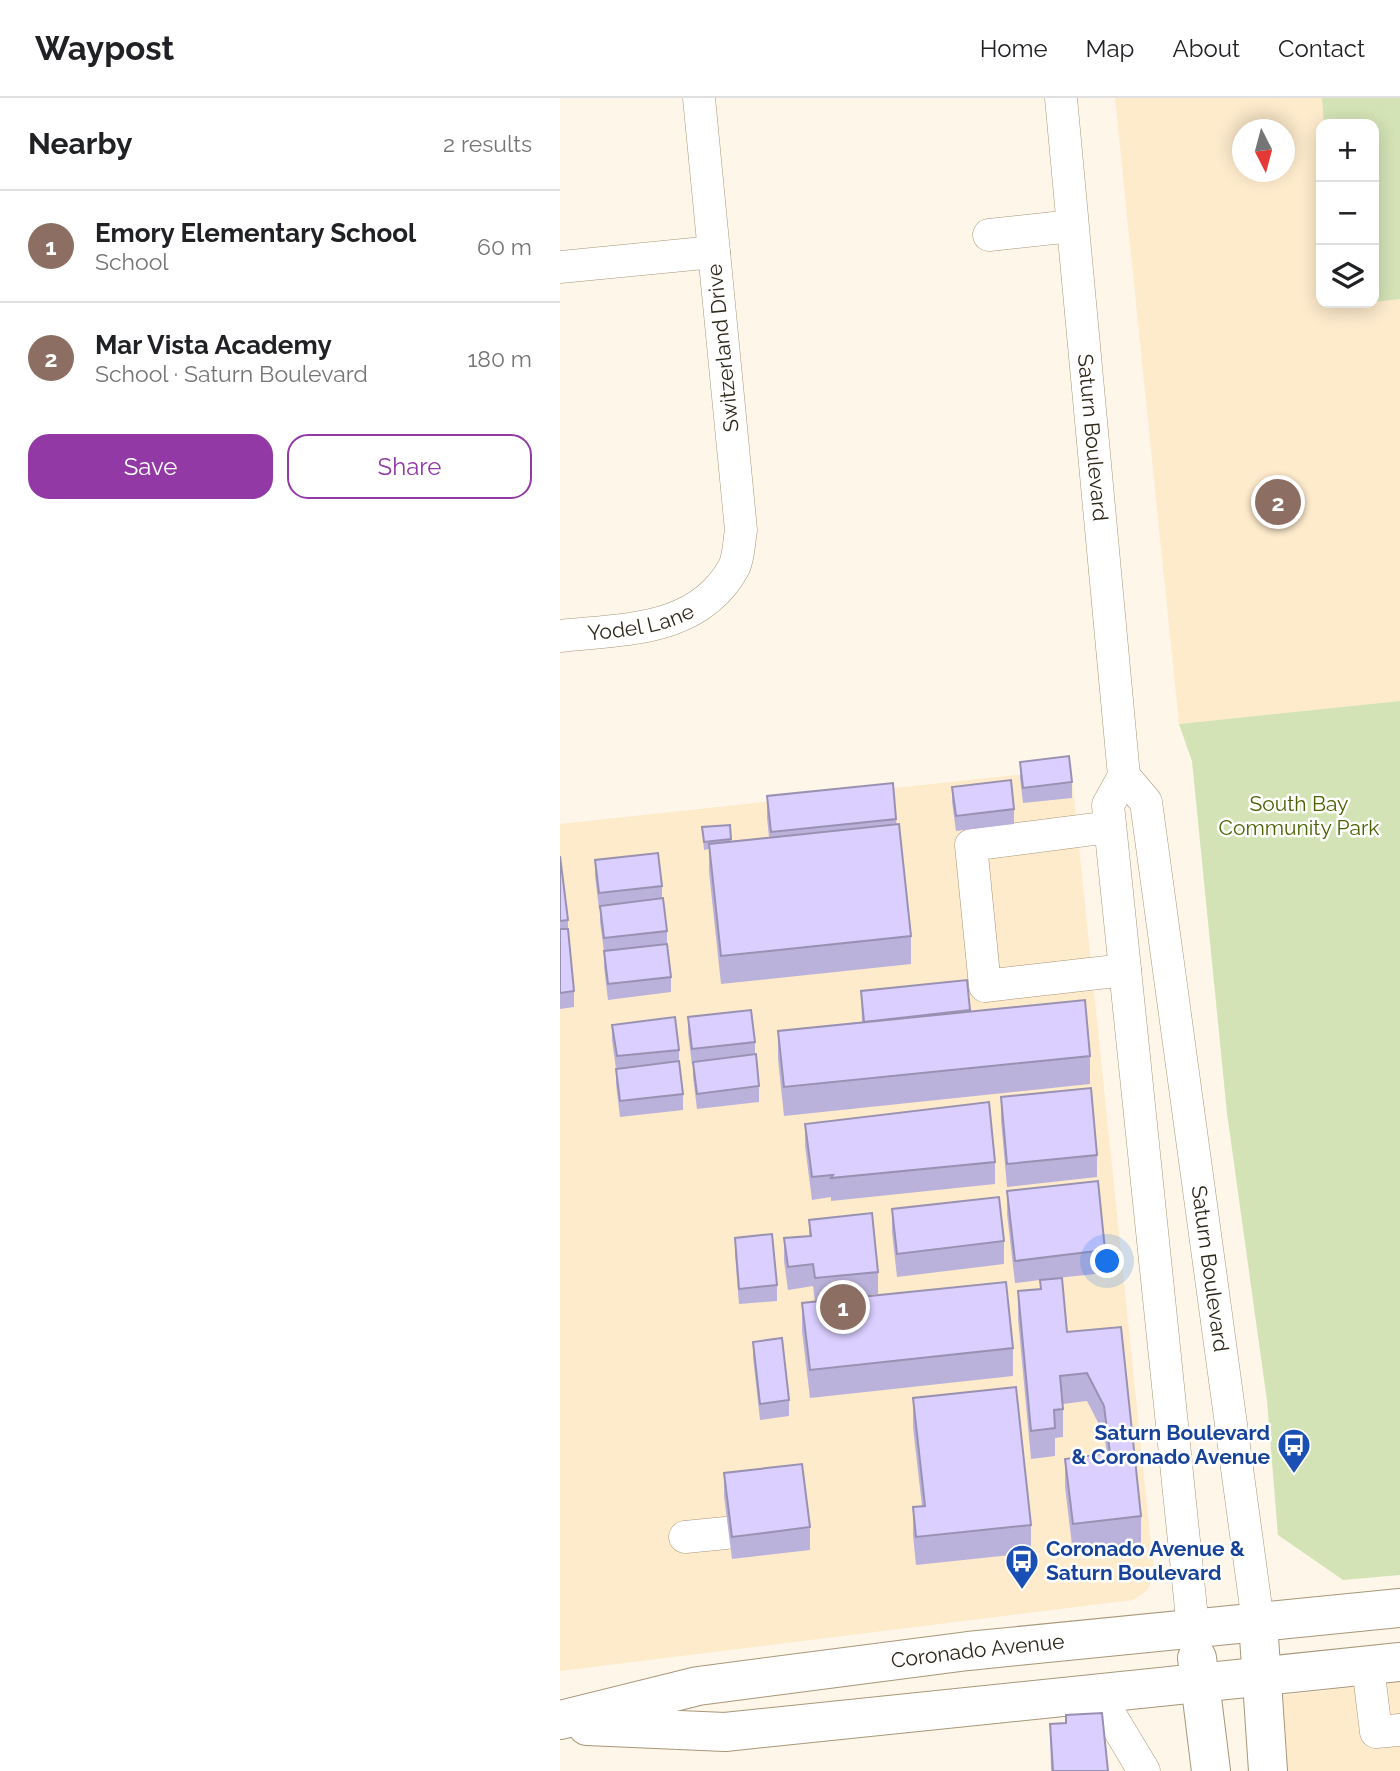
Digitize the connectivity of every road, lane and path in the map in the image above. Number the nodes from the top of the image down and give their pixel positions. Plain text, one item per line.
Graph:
1 (699, 98) edge
2 (1061, 98) edge
3 (1072, 226) junction
4 (989, 235) dead end
5 (713, 252) junction
6 (560, 267) edge
7 (716, 593) joint
8 (560, 636) edge
9 (1124, 776) junction
10 (1111, 827) junction
11 (1125, 970) junction
12 (726, 1533) edge
13 (685, 1537) dead end
14 (1400, 1608) edge
15 (1258, 1622) junction
16 (1193, 1628) junction
17 (1384, 1664) edge
18 (1261, 1677) junction
19 (1200, 1682) junction
20 (1097, 1693) junction
21 (560, 1723) edge
22 (1388, 1731) edge
23 (1144, 1771) edge
24 (1210, 1771) edge
25 (1268, 1771) edge

1 - 5 street, Switzerland Drive
2 - 3 street, Saturn Boulevard
3 - 4 street
3 - 9 street, Saturn Boulevard
5 - 6 street
5 - 7 street, Switzerland Drive
7 - 8 street, Yodel Lane
9 - 10 street
9 - 15 street, Saturn Boulevard
10 - 11 street
10 - 11 street
11 - 16 street
12 - 13 street
14 - 15 main road, Coronado Avenue
15 - 16 main road, Coronado Avenue
15 - 18 main road, Saturn Boulevard
16 - 19 main road
16 - 21 main road, Coronado Avenue
17 - 18 main road, Coronado Avenue
17 - 22 street
18 - 19 main road, Coronado Avenue
18 - 25 main road, Saturn Boulevard
19 - 20 main road, Coronado Avenue
19 - 24 main road
20 - 21 main road, Coronado Avenue
20 - 23 street

